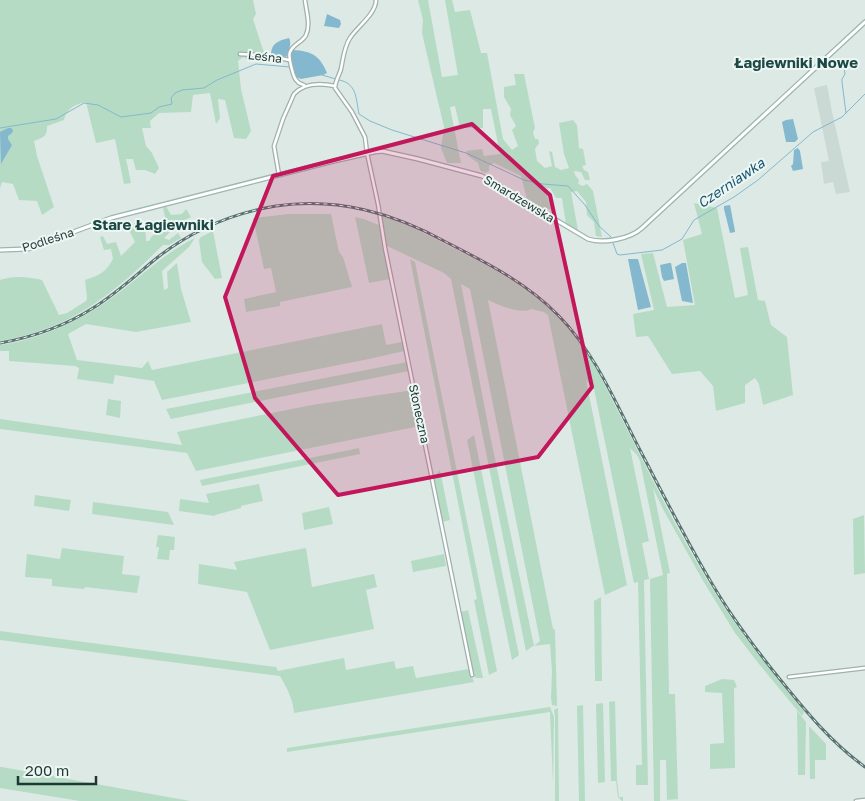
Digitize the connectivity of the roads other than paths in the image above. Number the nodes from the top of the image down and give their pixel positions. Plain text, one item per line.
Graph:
1 (305, 0) edge
2 (376, 0) edge
3 (865, 22) edge
4 (240, 54) dead end
5 (290, 60) junction
6 (306, 86) junction
7 (335, 86) junction
8 (367, 153) junction
9 (279, 176) junction
10 (96, 223) joint
11 (0, 250) edge
12 (865, 668) edge
13 (472, 675) dead end
14 (789, 677) dead end
15 (865, 800) edge
16 (856, 801) edge

1 - 5 street
2 - 7 street
3 - 8 street, Smardzewska
4 - 5 street, Leśna
5 - 6 street
6 - 7 street
6 - 9 street
7 - 8 street, Słoneczna
8 - 9 street, Smardzewska
8 - 13 street, Słoneczna
9 - 10 street, Smardzewska
10 - 11 street, Podleśna
12 - 14 street
15 - 16 street

